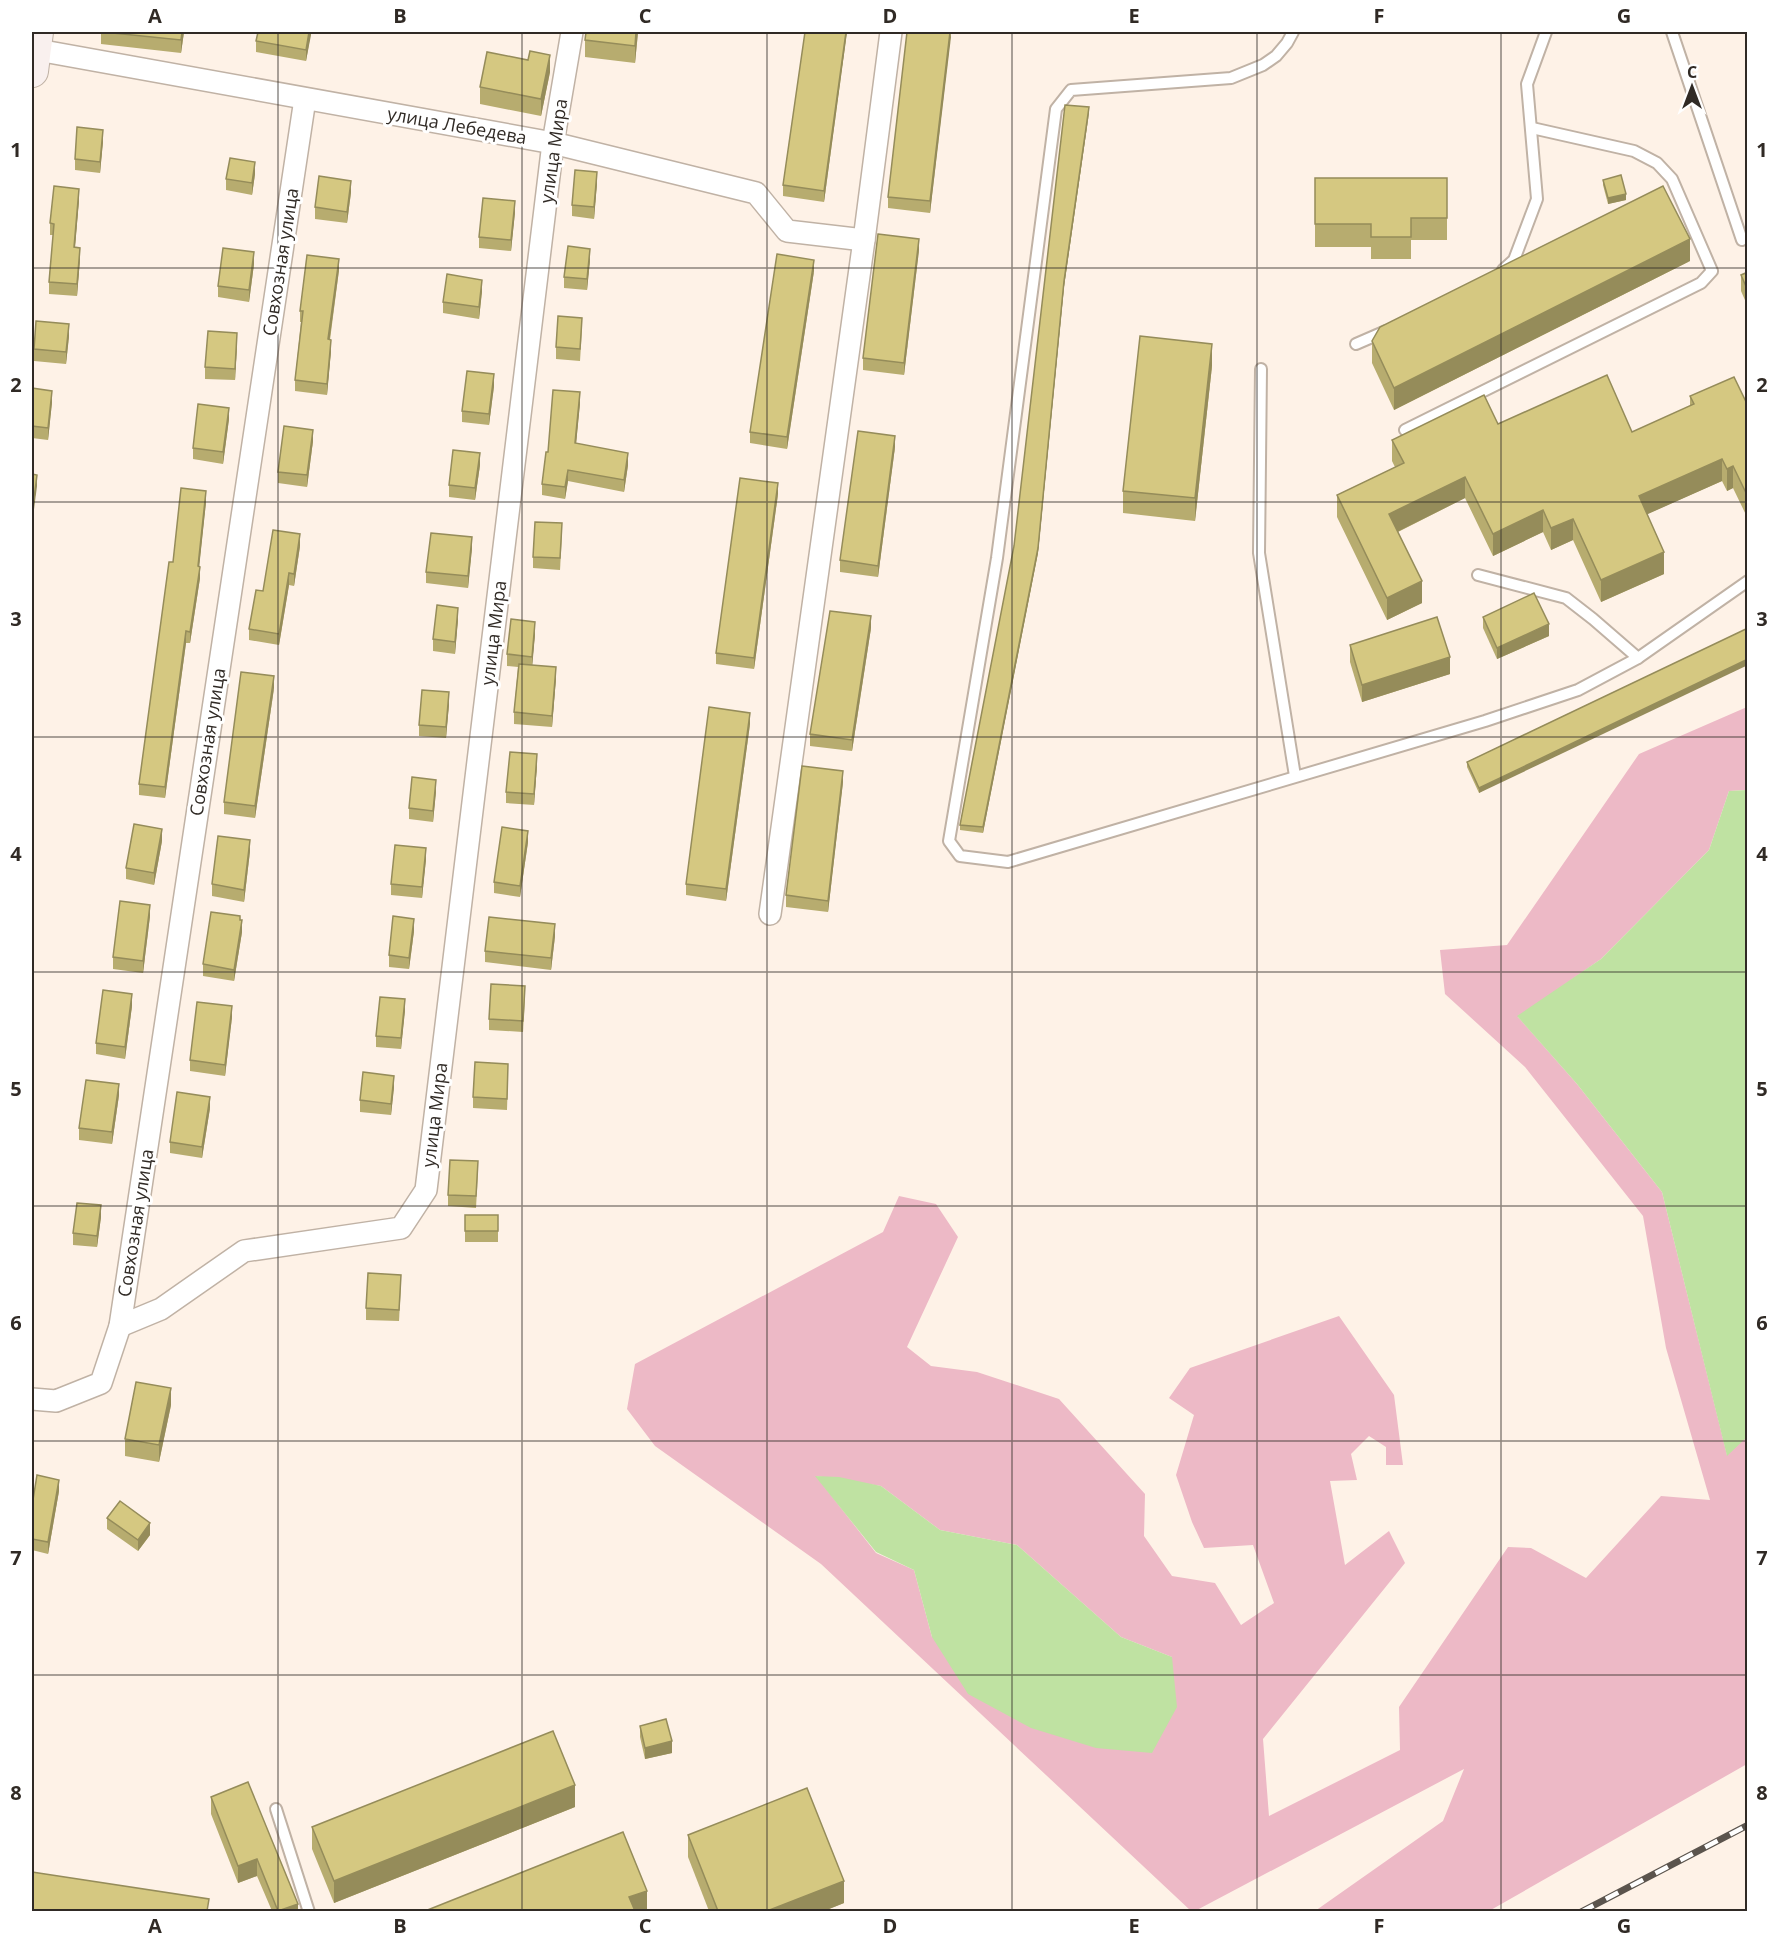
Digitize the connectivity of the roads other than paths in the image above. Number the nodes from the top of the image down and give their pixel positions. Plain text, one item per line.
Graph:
1 (572, 32) edge
2 (891, 32) edge
3 (1293, 32) edge
4 (1546, 32) edge
5 (1672, 32) edge
6 (34, 51) edge
7 (305, 99) junction
8 (1532, 128) junction
9 (554, 143) junction
10 (864, 240) junction
11 (1742, 240) dead end
12 (1498, 274) edge
13 (1398, 326) edge
14 (1356, 344) dead end
15 (1261, 369) dead end
16 (1405, 430) dead end
17 (1478, 575) dead end
18 (1748, 581) edge
19 (1638, 658) junction
20 (1295, 776) junction
21 (770, 914) dead end
22 (120, 1326) junction
23 (32, 1398) edge
24 (276, 1809) dead end
25 (309, 1911) edge

1 - 9 street, улица Мира
2 - 10 street
3 - 20 lane
4 - 8 lane
5 - 11 lane
6 - 7 street, улица Лебедева
7 - 9 street, улица Лебедева
7 - 22 street, Совхозная улица
8 - 12 lane
8 - 16 lane
9 - 10 street, улица Лебедева
9 - 22 street, улица Мира
10 - 21 street
13 - 14 lane
15 - 20 lane
17 - 19 lane
18 - 19 lane
19 - 20 lane
22 - 23 street, Совхозная улица
24 - 25 lane

